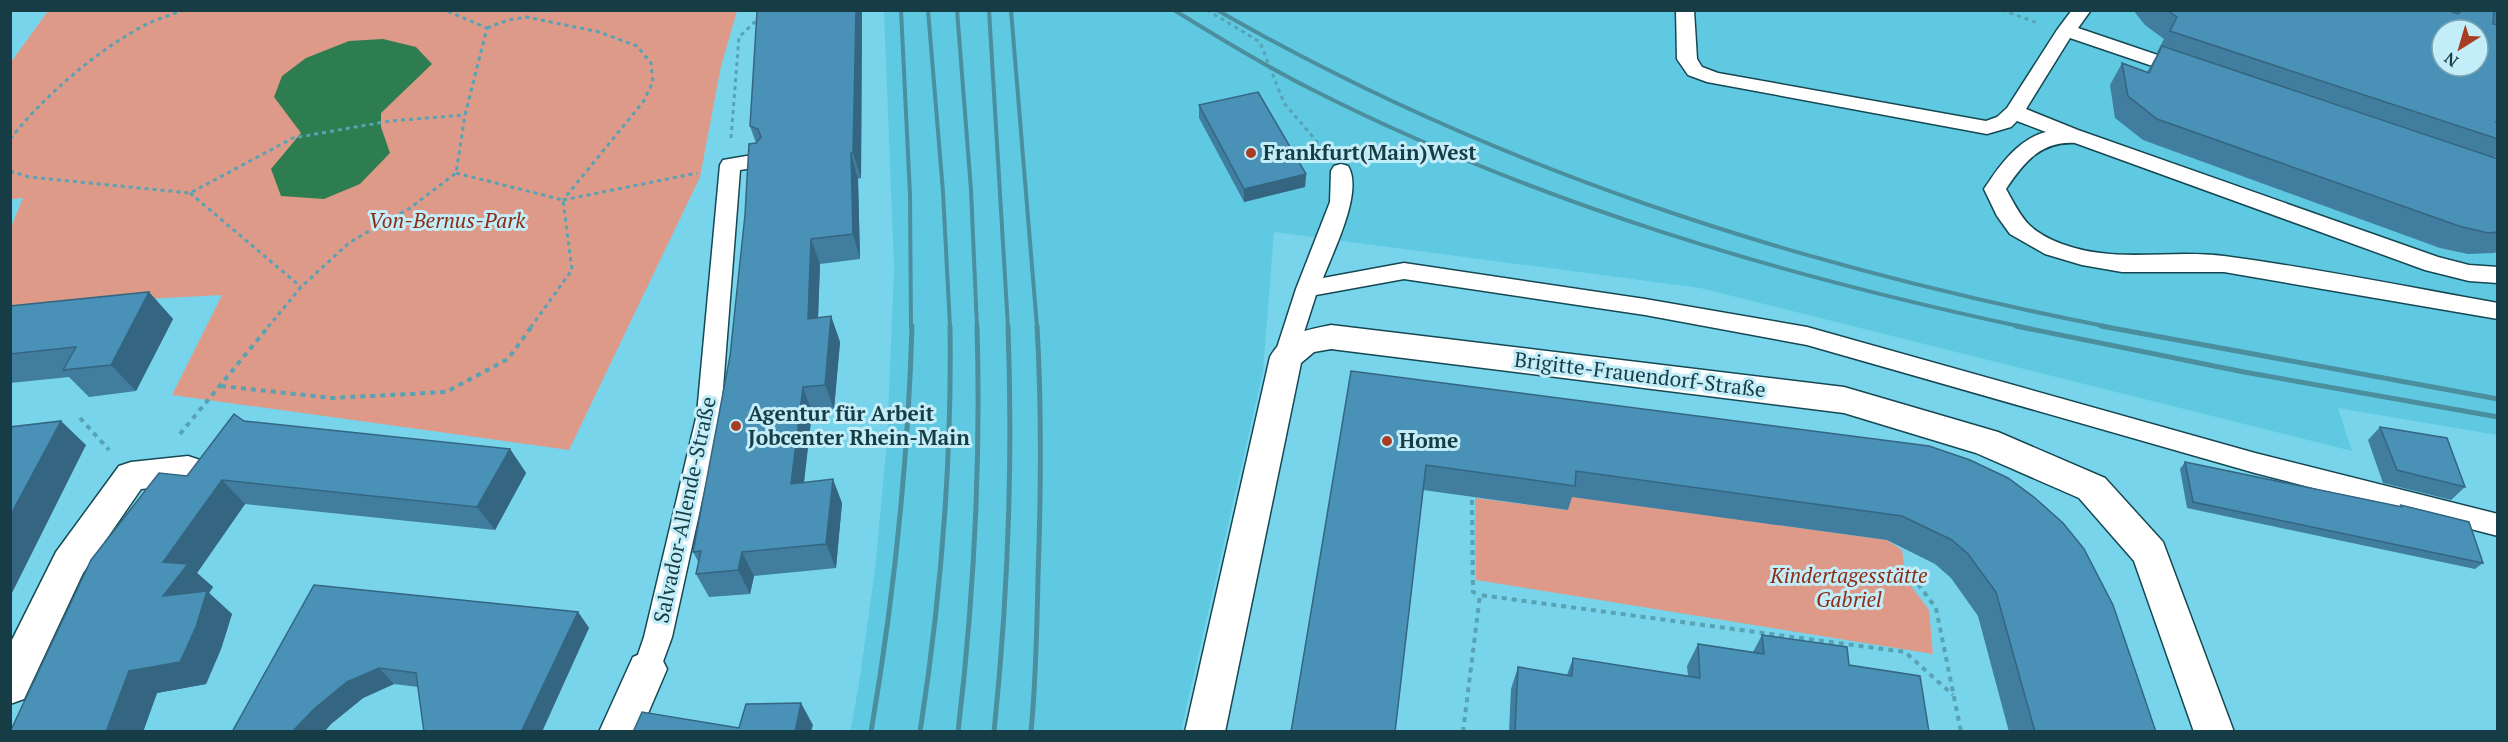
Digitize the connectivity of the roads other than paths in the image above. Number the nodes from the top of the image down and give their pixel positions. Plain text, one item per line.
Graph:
1 (1685, 10) edge
2 (2082, 10) edge
3 (2066, 30) junction
4 (2203, 76) edge
5 (2014, 112) junction
6 (2078, 137) junction
7 (758, 161) edge
8 (1341, 171) road end
9 (2498, 275) edge
10 (1306, 289) junction
11 (2498, 311) edge
12 (1286, 357) junction
13 (188, 470) edge
14 (2498, 525) edge
15 (647, 669) joint
16 (10, 686) edge
17 (619, 732) edge
18 (1205, 732) edge
19 (2214, 732) edge

1 - 5 lane
2 - 3 lane
3 - 4 lane
3 - 5 lane
5 - 6 lane
6 - 9 lane
6 - 11 lane
7 - 15 lane, Salvador-Allende-Straße
8 - 10 lane
10 - 12 lane
10 - 14 lane
12 - 18 street
12 - 19 street, Brigitte-Frauendorf-Straße
13 - 16 street
15 - 17 street, Salvador-Allende-Straße

